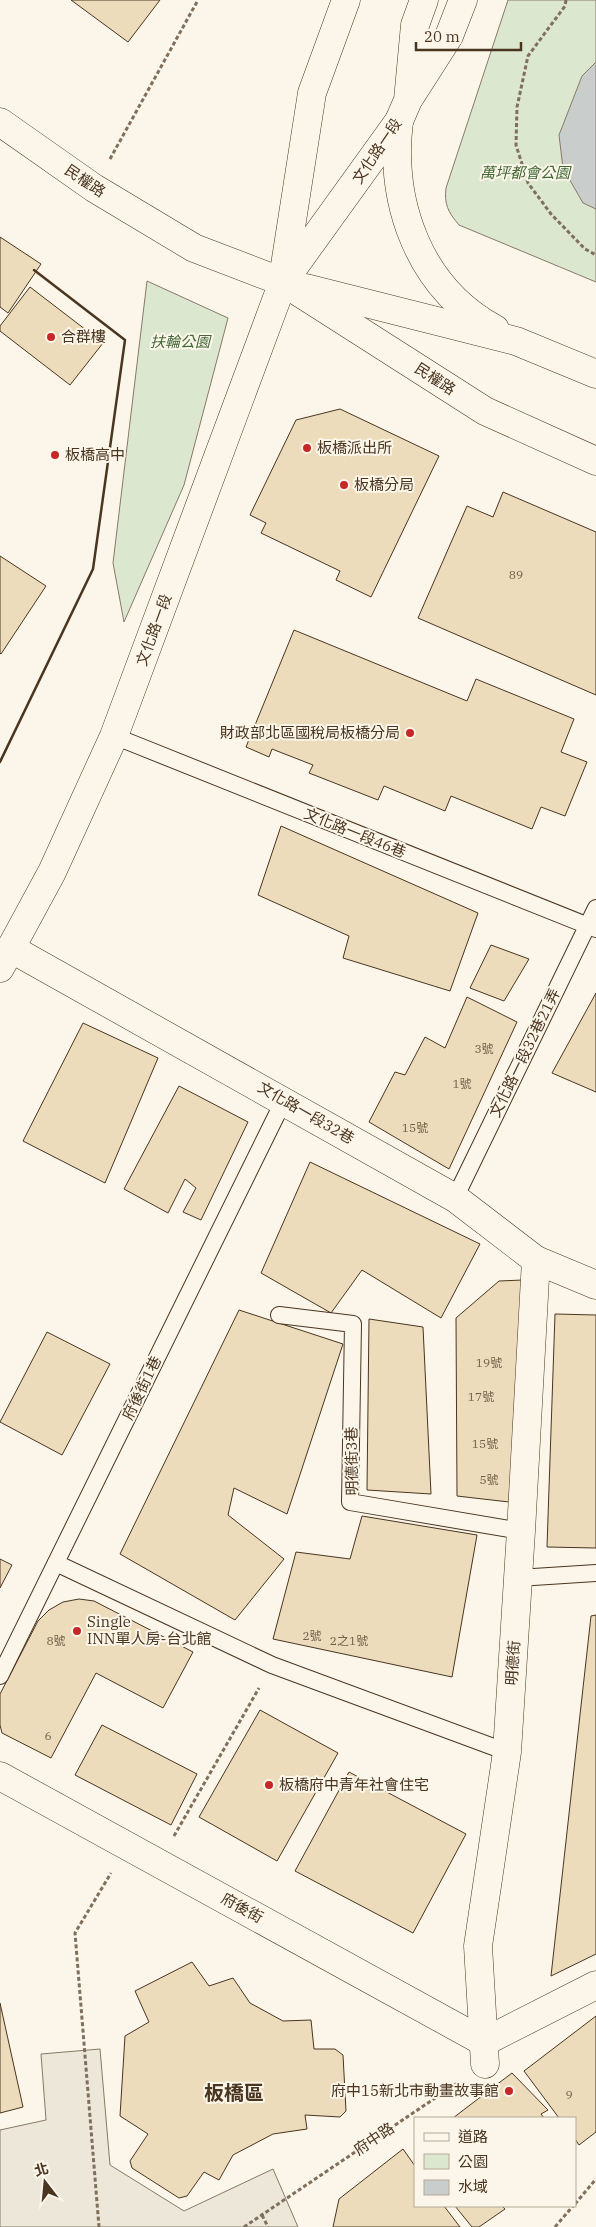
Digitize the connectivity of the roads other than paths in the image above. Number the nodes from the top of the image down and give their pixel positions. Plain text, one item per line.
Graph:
1 (346, 0) edge
2 (424, 0) edge
3 (463, 0) edge
4 (404, 111) junction
5 (0, 122) edge
6 (283, 282) junction
7 (516, 341) junction
8 (596, 374) edge
9 (596, 461) edge
10 (114, 736) junction
11 (596, 908) edge
12 (592, 927) edge
13 (5, 958) edge
14 (284, 1100) junction
15 (455, 1198) junction
16 (536, 1260) junction
17 (596, 1285) edge
18 (279, 1315) dead end
19 (521, 1531) junction
20 (56, 1563) junction
21 (596, 1573) edge
22 (518, 1578) junction
23 (0, 1676) edge
24 (507, 1752) junction
25 (0, 1776) edge
26 (596, 1985) edge
27 (484, 2053) junction

1 - 6 street, 文化路一段
2 - 4 street, 文化路一段
3 - 4 street
4 - 6 street, 文化路一段
4 - 7 street
5 - 6 street, 民權路
6 - 7 street, 民權路
6 - 9 street, 民權路
6 - 10 street, 文化路一段
7 - 8 street, 民權路
10 - 12 lane, 文化路一段46巷
10 - 13 street, 文化路一段
11 - 12 lane, 文化路一段32巷21弄
12 - 15 lane, 文化路一段32巷21弄
13 - 14 street, 文化路一段32巷
14 - 15 street, 文化路一段32巷
14 - 20 lane, 府後街1巷
15 - 16 street, 文化路一段32巷
16 - 17 street, 文化路一段32巷
16 - 19 street, 明德街
18 - 19 lane, 明德街3巷
19 - 22 street, 明德街
20 - 23 lane, 府後街1巷
20 - 24 lane
21 - 22 lane
22 - 24 street, 明德街
24 - 27 street, 明德街
25 - 27 street, 府後街
26 - 27 street

